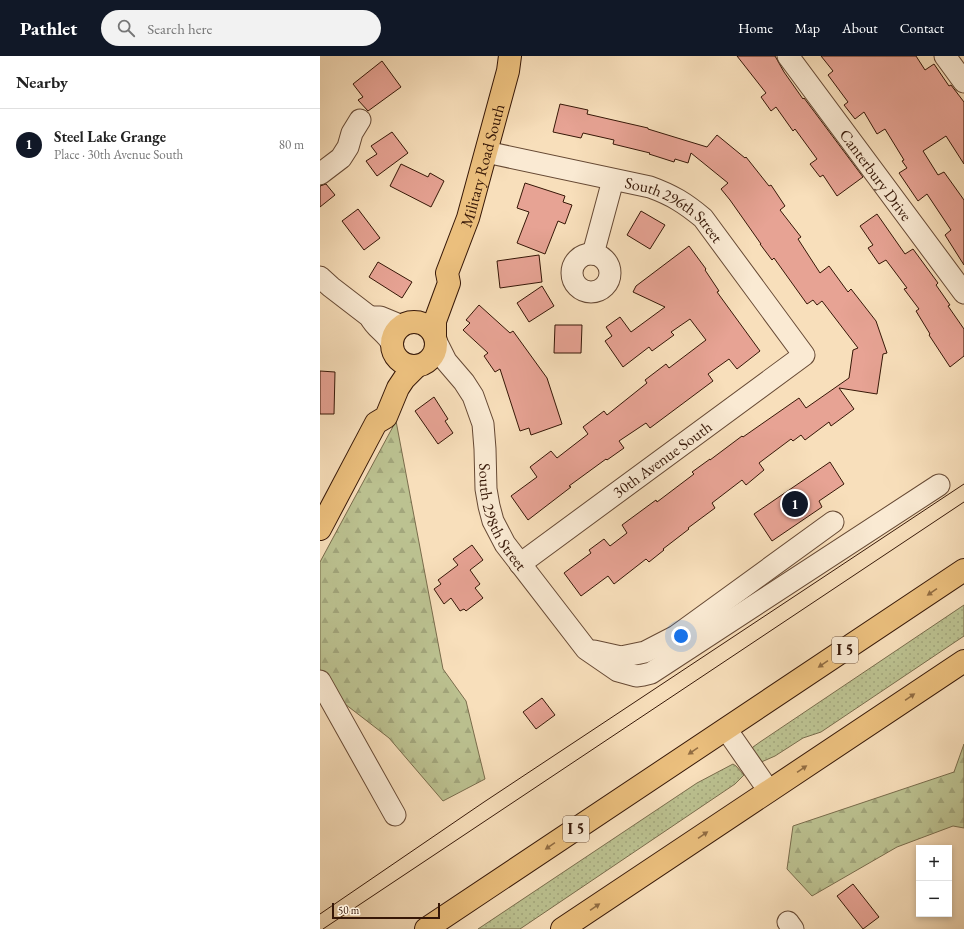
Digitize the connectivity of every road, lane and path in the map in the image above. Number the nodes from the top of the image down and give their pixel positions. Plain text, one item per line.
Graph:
1 (510, 56) edge
2 (788, 56) edge
3 (945, 56) edge
4 (964, 82) edge
5 (360, 120) dead end
6 (486, 152) junction
7 (320, 174) edge
8 (613, 180) junction
9 (593, 254) dead end
10 (447, 273) junction
11 (320, 277) edge
12 (964, 293) edge
13 (370, 317) junction
14 (406, 323) junction
15 (436, 340) junction
16 (393, 348) junction
17 (804, 355) joint
18 (420, 366) junction
19 (454, 370) junction
20 (376, 422) junction
21 (939, 485) dead end
22 (833, 522) dead end
23 (320, 530) edge
24 (520, 564) junction
25 (964, 570) edge
26 (586, 649) junction
27 (964, 661) edge
28 (320, 681) edge
29 (726, 729) junction
30 (769, 791) junction
31 (395, 815) dead end
32 (426, 929) edge
33 (562, 929) edge

1 - 6 main road, Military Road South
2 - 12 street, Canterbury Drive
3 - 4 street
5 - 7 street
6 - 8 street, South 296th Street
6 - 10 main road, Military Road South
8 - 9 street
8 - 17 street, South 296th Street
10 - 14 main road, Military Road South
10 - 15 main road, Military Road South
11 - 13 street
13 - 14 street
13 - 16 street
14 - 15 main road
14 - 16 main road
15 - 18 main road
15 - 19 street, South 298th Street
16 - 18 main road
16 - 20 main road
17 - 24 street, 30th Avenue South
18 - 19 street
18 - 20 main road
19 - 24 street, South 298th Street
20 - 23 main road
21 - 26 street, South 298th Street
22 - 26 street
24 - 26 street, South 298th Street
25 -> 29 main road, I 5
30 -> 27 main road
28 - 31 street
29 - 30 street
29 -> 32 main road, I 5
33 -> 30 main road

